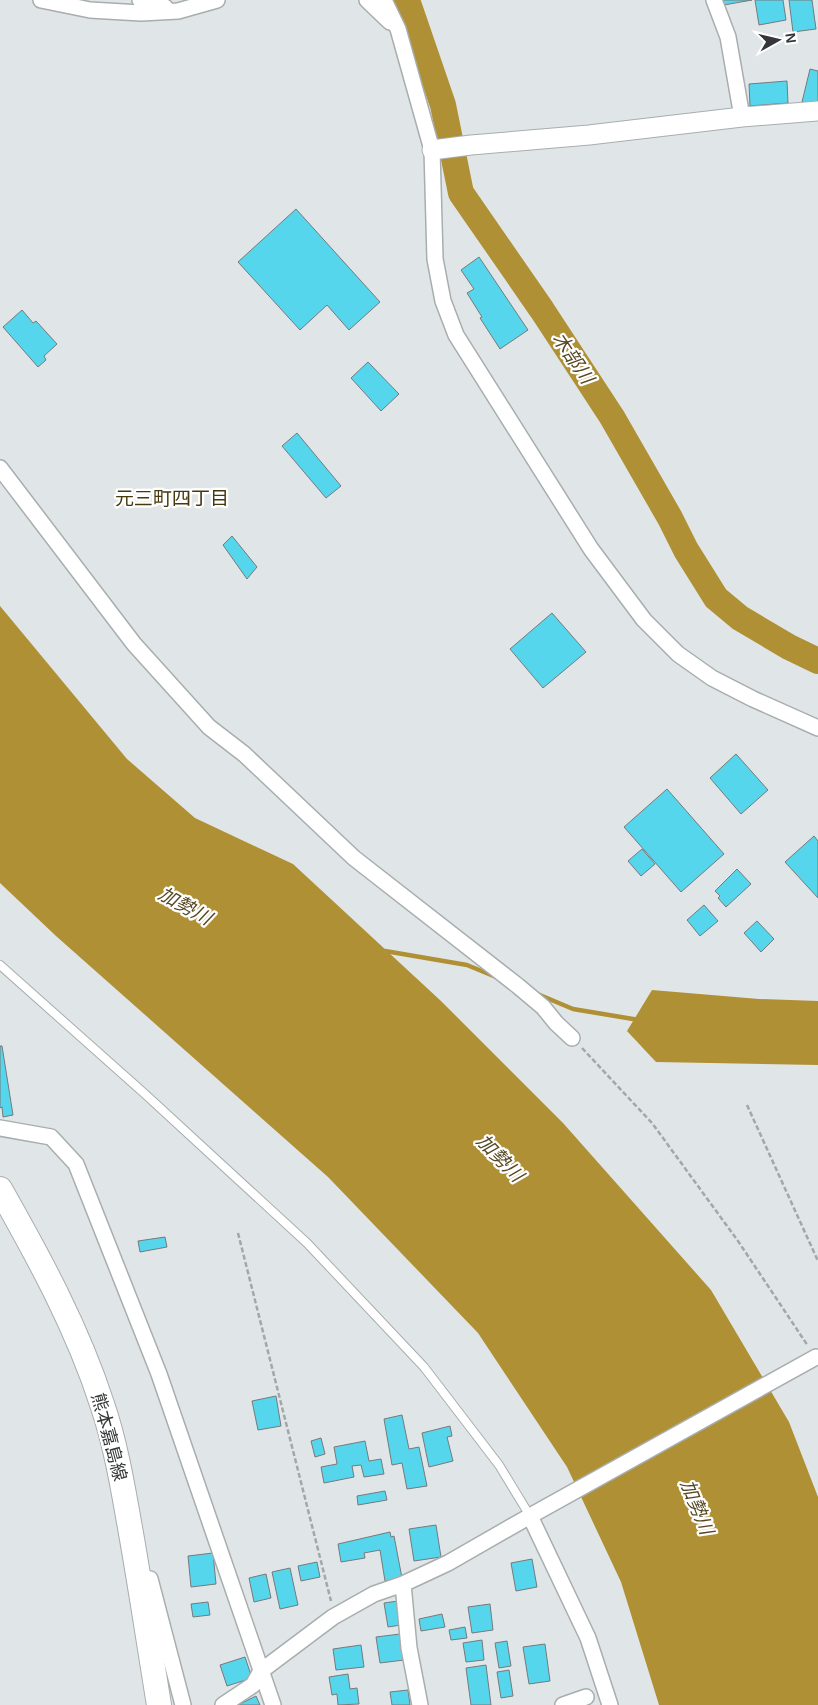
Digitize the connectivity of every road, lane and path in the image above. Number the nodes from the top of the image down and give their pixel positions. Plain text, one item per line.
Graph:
1 (41, 0) edge
2 (140, 0) edge
3 (218, 0) edge
4 (367, 0) edge
5 (384, 0) edge
6 (714, 0) edge
7 (178, 11) junction
8 (398, 29) junction
9 (818, 111) edge
10 (742, 117) junction
11 (437, 150) junction
12 (0, 468) edge
13 (818, 728) edge
14 (0, 965) edge
15 (572, 1038) joint
16 (747, 1104) dead end
17 (0, 1128) edge
18 (0, 1189) edge
19 (238, 1233) dead end
20 (818, 1261) edge
21 (816, 1357) joint
22 (530, 1516) junction
23 (139, 1577) junction
24 (403, 1584) junction
25 (334, 1617) junction
26 (261, 1671) junction
27 (586, 1697) dead end
28 (159, 1705) edge
29 (183, 1705) edge
30 (223, 1705) edge
31 (273, 1705) edge
32 (420, 1705) edge
33 (563, 1705) edge
34 (610, 1705) edge

1 - 7 street
2 - 7 street
3 - 7 street
4 - 8 street
5 - 8 street
6 - 10 street
8 - 11 street
9 - 10 street
10 - 11 street
11 - 13 street
12 - 15 street
14 - 22 lane
15 - 21 path
16 - 20 path
17 - 26 street
18 - 23 main road, 熊本嘉島線
19 - 25 path
21 - 22 street
22 - 24 street
22 - 34 street
23 - 28 main road, 熊本嘉島線
23 - 29 street
24 - 25 street
24 - 32 street
25 - 26 street
26 - 30 street
26 - 31 street
27 - 33 street

